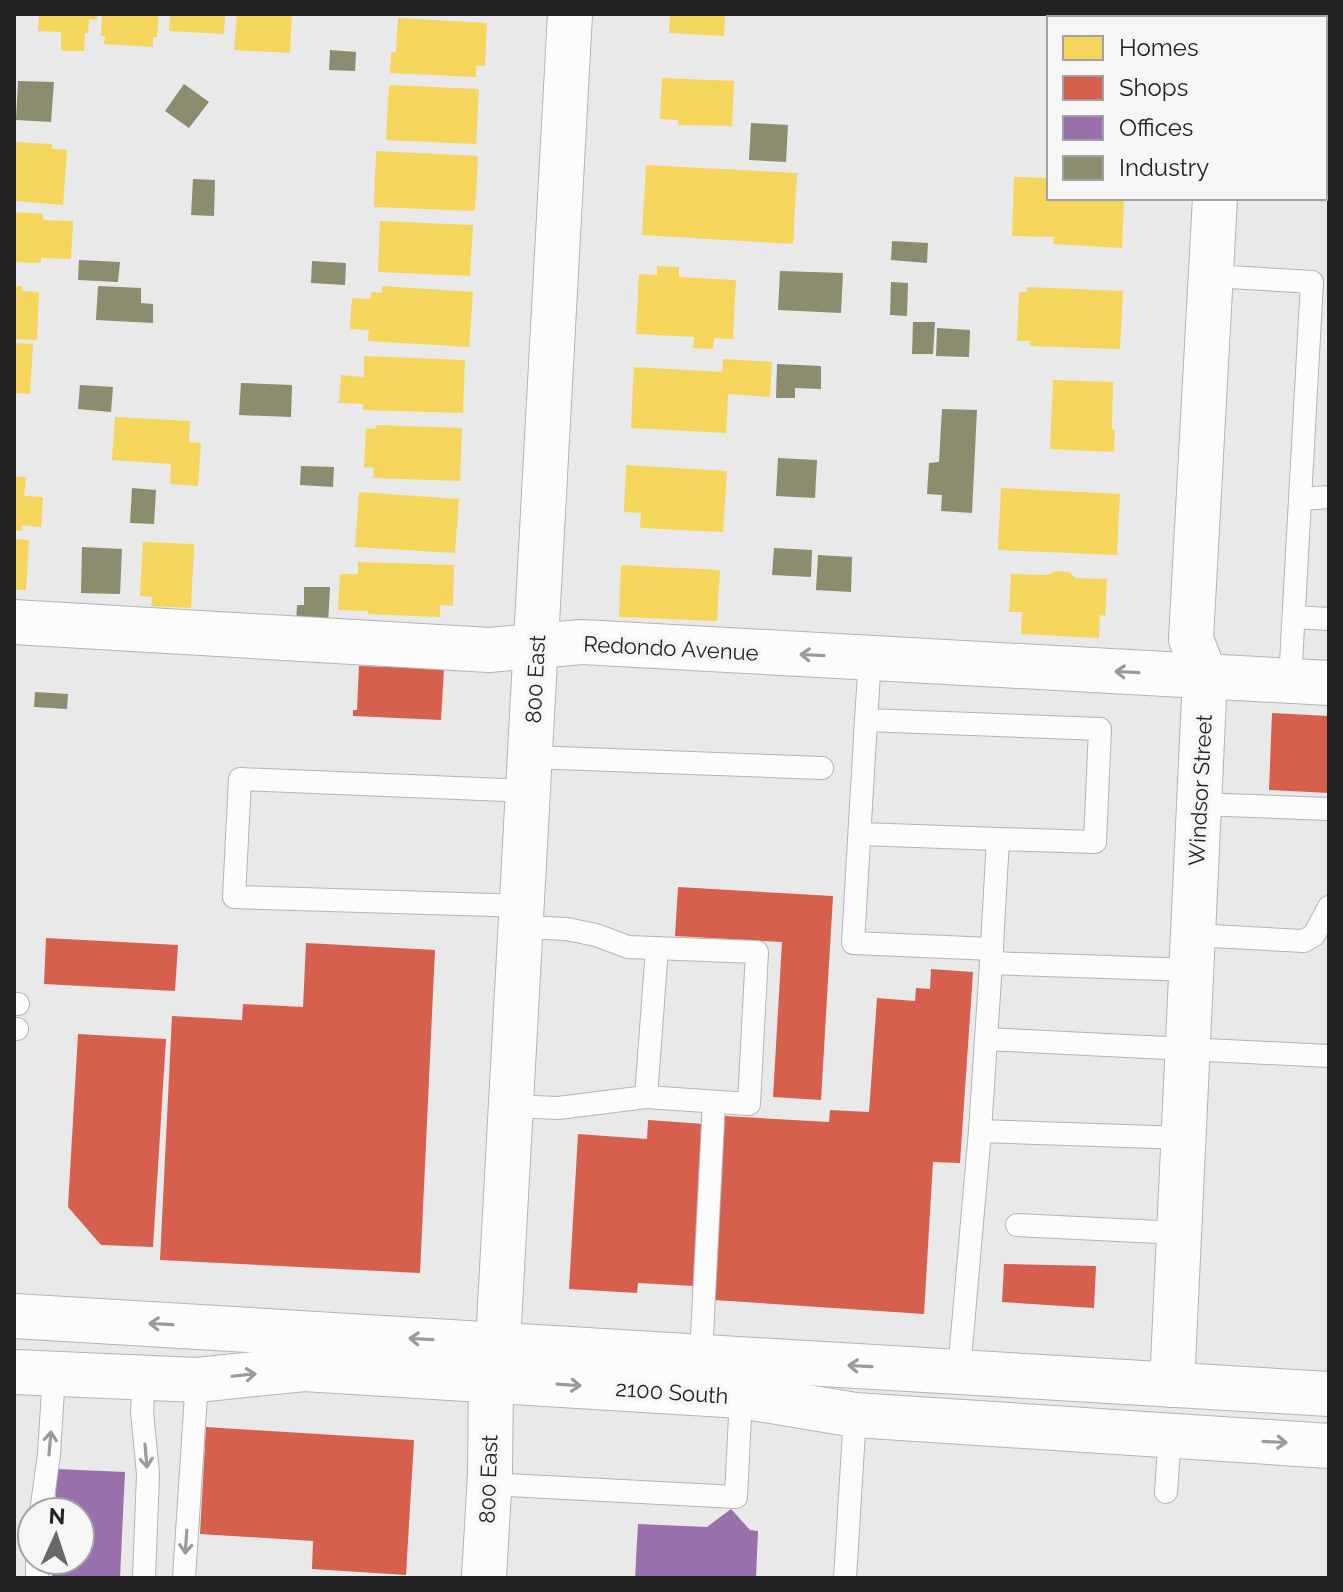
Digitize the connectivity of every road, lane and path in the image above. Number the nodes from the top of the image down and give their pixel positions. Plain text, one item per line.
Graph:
1 (570, 14) edge
2 (1215, 200) edge
3 (1212, 276) junction
4 (1329, 497) edge
5 (1301, 499) junction
6 (1295, 617) junction
7 (1329, 619) edge
8 (14, 622) edge
9 (537, 645) junction
10 (870, 658) junction
11 (1205, 676) junction
12 (1310, 682) edge
13 (866, 720) junction
14 (822, 768) dead end
15 (530, 774) junction
16 (1199, 804) junction
17 (1329, 809) edge
18 (861, 834) junction
19 (998, 839) junction
20 (1329, 907) edge
21 (522, 917) junction
22 (657, 948) junction
23 (1192, 952) junction
24 (991, 956) junction
25 (986, 1039) junction
26 (1188, 1049) junction
27 (1329, 1056) edge
28 (646, 1097) junction
29 (714, 1102) junction
30 (511, 1106) junction
31 (980, 1131) junction
32 (1183, 1138) junction
33 (1017, 1225) dead end
34 (1179, 1233) junction
35 (14, 1316) edge
36 (701, 1355) junction
37 (495, 1361) junction
38 (959, 1371) junction
39 (34, 1373) edge
40 (144, 1378) junction
41 (197, 1380) junction
42 (1172, 1385) junction
43 (1329, 1394) edge
44 (741, 1396) junction
45 (855, 1415) junction
46 (1329, 1417) edge
47 (1170, 1436) junction
48 (1329, 1446) edge
49 (489, 1484) junction
50 (1166, 1492) dead end
51 (43, 1496) edge
52 (184, 1577) edge
53 (144, 1578) edge
54 (484, 1578) edge
55 (845, 1578) edge

1 - 9 street, 800 East
2 - 3 street, Windsor Street
3 - 5 lane
3 - 11 street, Windsor Street
4 - 5 lane
5 - 6 lane
6 - 7 lane
6 - 12 lane
8 - 9 street, Redondo Avenue
10 -> 9 street, Redondo Avenue
9 - 15 street, 800 East
11 -> 10 street, Redondo Avenue
10 - 13 lane
11 - 12 street, Redondo Avenue
11 - 16 street, Windsor Street
13 - 18 lane
13 - 19 lane
14 - 15 lane
15 - 21 street, 800 East
15 - 21 lane
16 - 17 lane
16 - 23 street, Windsor Street
18 - 19 lane
18 - 24 lane
19 - 24 lane
20 - 23 lane
21 - 22 lane
21 - 30 street, 800 East
22 - 28 lane
22 - 29 lane
23 - 24 lane
23 - 26 street, Windsor Street
24 - 25 lane
25 - 26 lane
25 - 31 lane
26 - 27 lane
26 - 32 street, Windsor Street
28 - 29 lane
28 - 30 lane
29 - 36 lane
30 - 37 street, 800 East
31 - 32 lane
31 - 38 lane
32 - 34 street, Windsor Street
33 - 34 lane
34 - 42 street, Windsor Street
37 -> 35 street, 2100 South
36 - 37 street, 2100 South
38 -> 36 street, 2100 South
41 -> 37 street, 2100 South
37 -> 44 street, 2100 South
37 - 49 street, 800 East
38 - 42 street, 2100 South
39 - 40 street, 2100 South
51 -> 39 lane
40 - 41 street, 2100 South
40 -> 53 lane
41 -> 52 lane
42 - 43 street, 2100 South
42 - 45 street
44 - 45 street, 2100 South
44 - 49 lane
45 - 47 street, 2100 South
45 - 55 lane
46 - 47 street
47 -> 48 street, 2100 South
47 - 50 lane
49 - 54 street, 800 East

